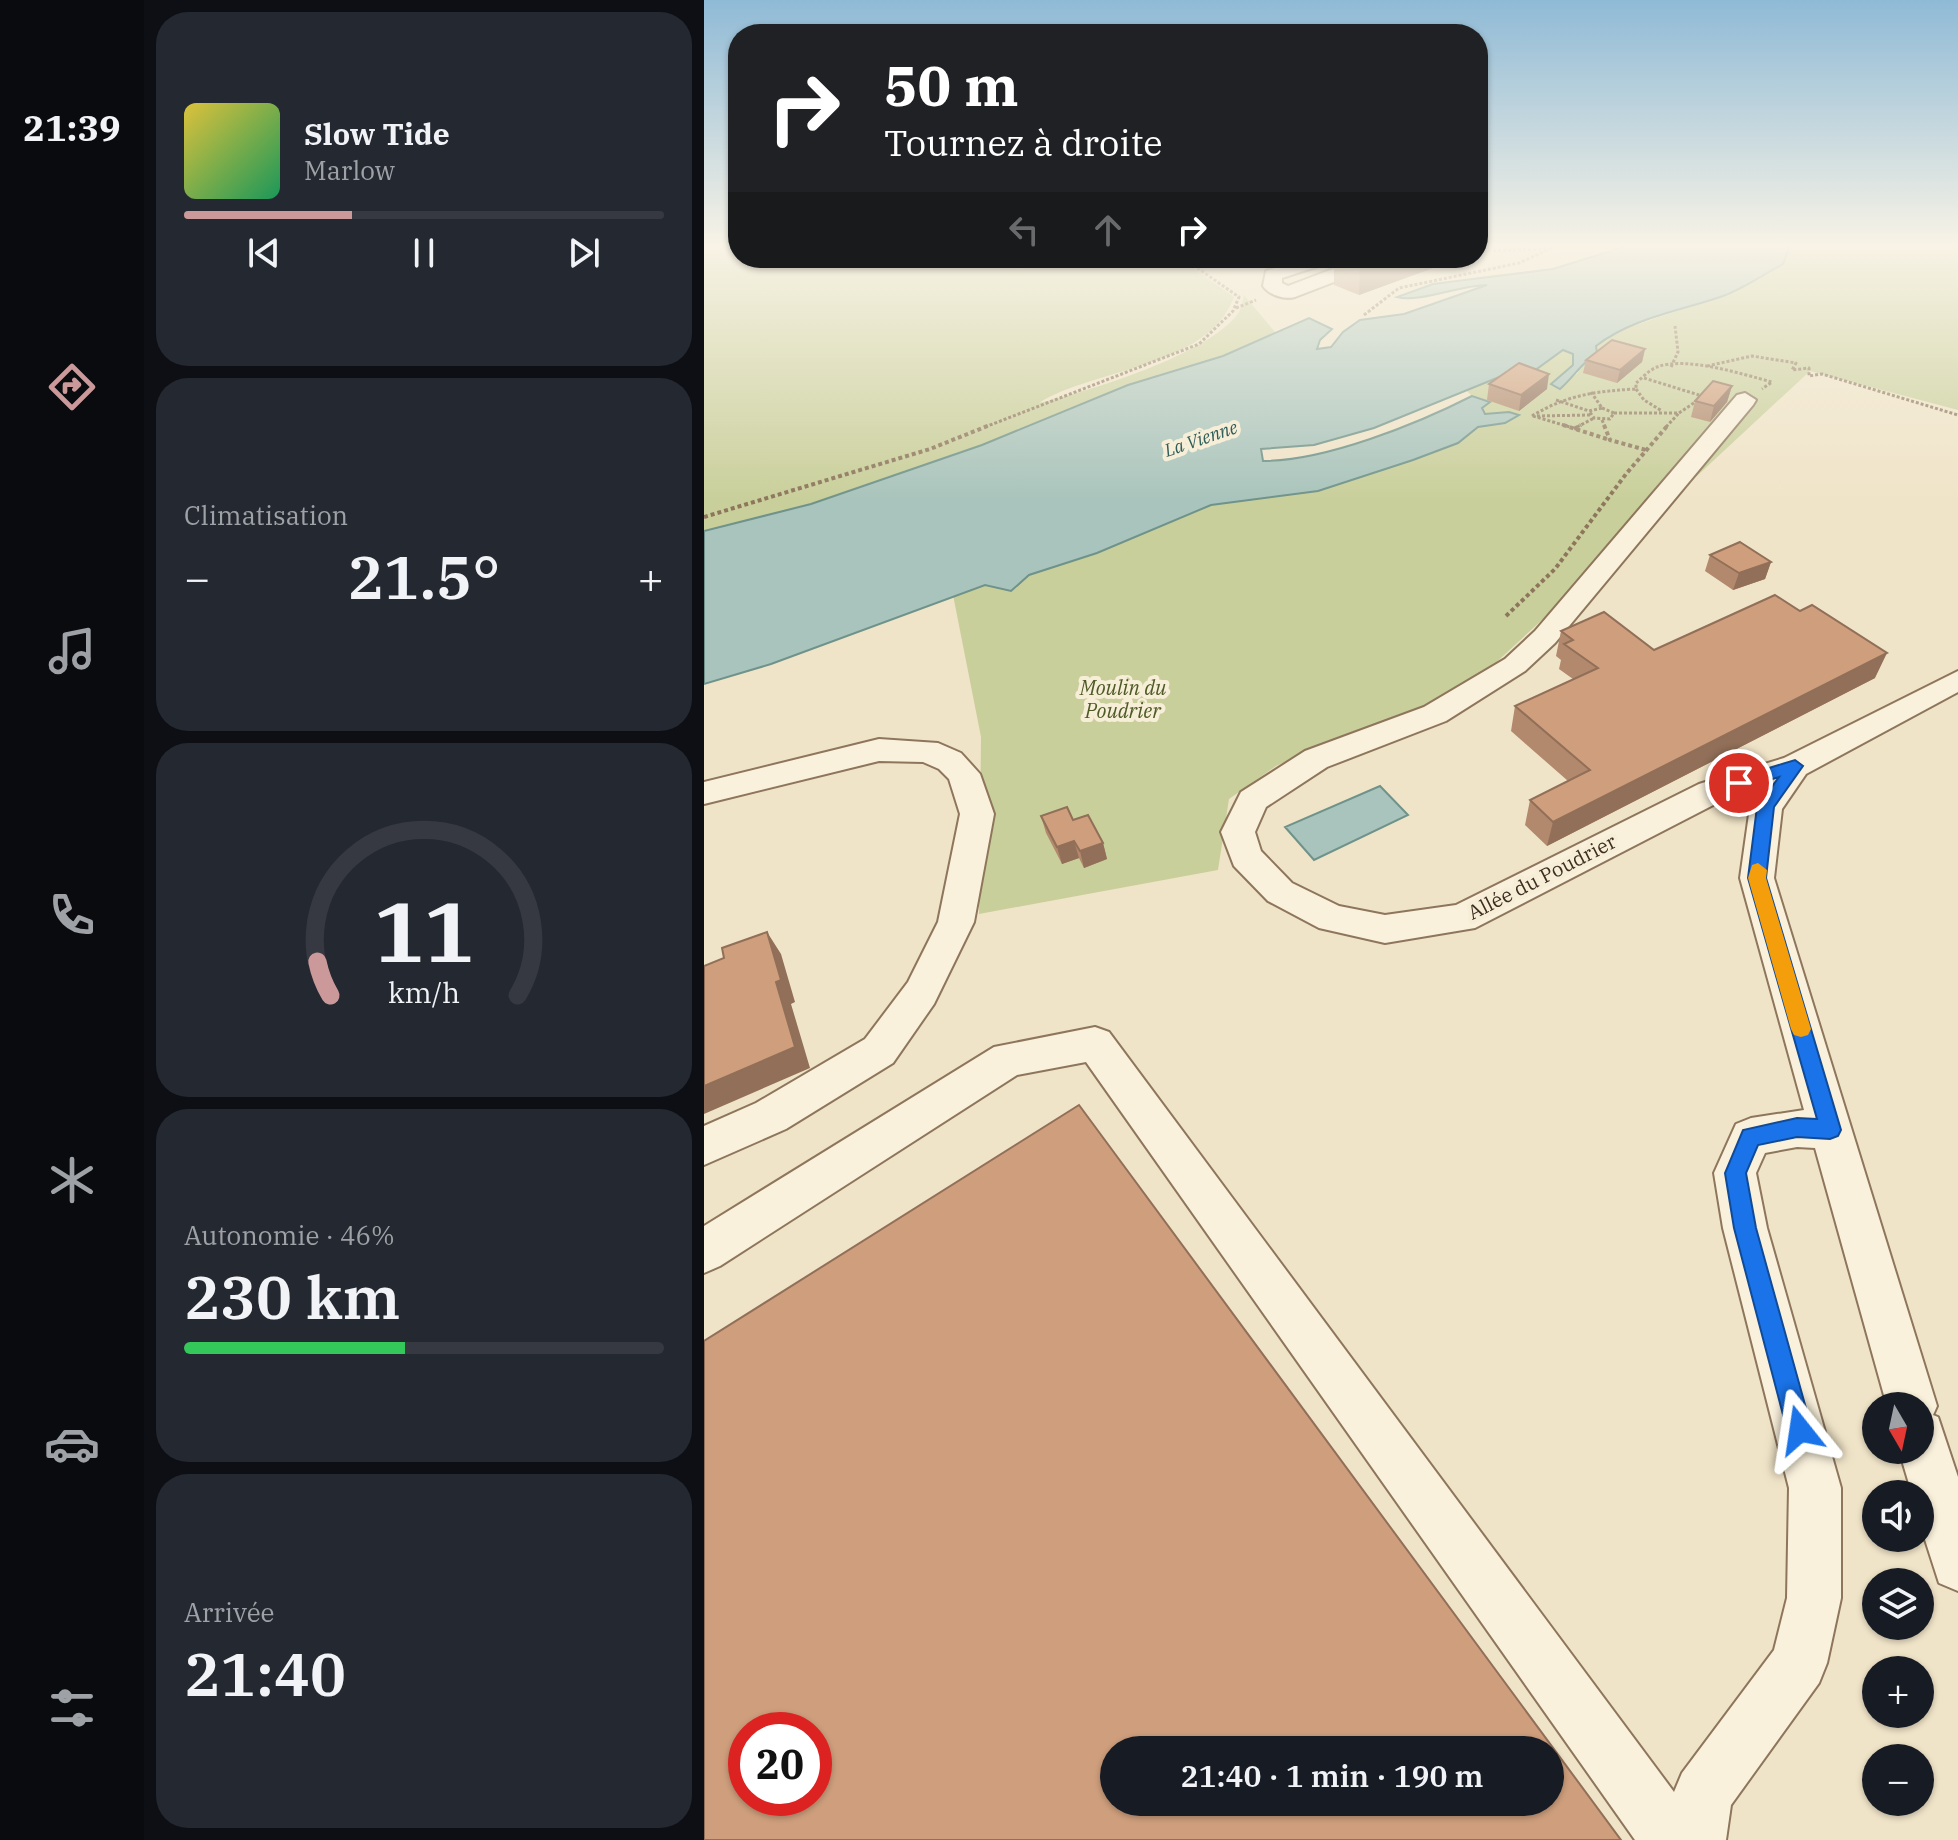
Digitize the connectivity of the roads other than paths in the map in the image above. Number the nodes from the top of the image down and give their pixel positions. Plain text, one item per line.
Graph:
1 (1750, 397) road end
2 (1958, 680) edge
3 (1795, 766) junction
4 (704, 793) edge
5 (1830, 1130) junction
6 (704, 1146) edge
7 (704, 1251) edge
8 (1908, 1392) edge
9 (1929, 1464) edge
10 (1958, 1564) edge
11 (1672, 1840) edge
12 (1696, 1840) edge

1 - 3 street, Allée du Poudrier
2 - 3 street, Allée du Poudrier
3 - 5 street
4 - 6 street
5 - 8 street
5 - 12 street
7 - 11 street
9 - 10 street

